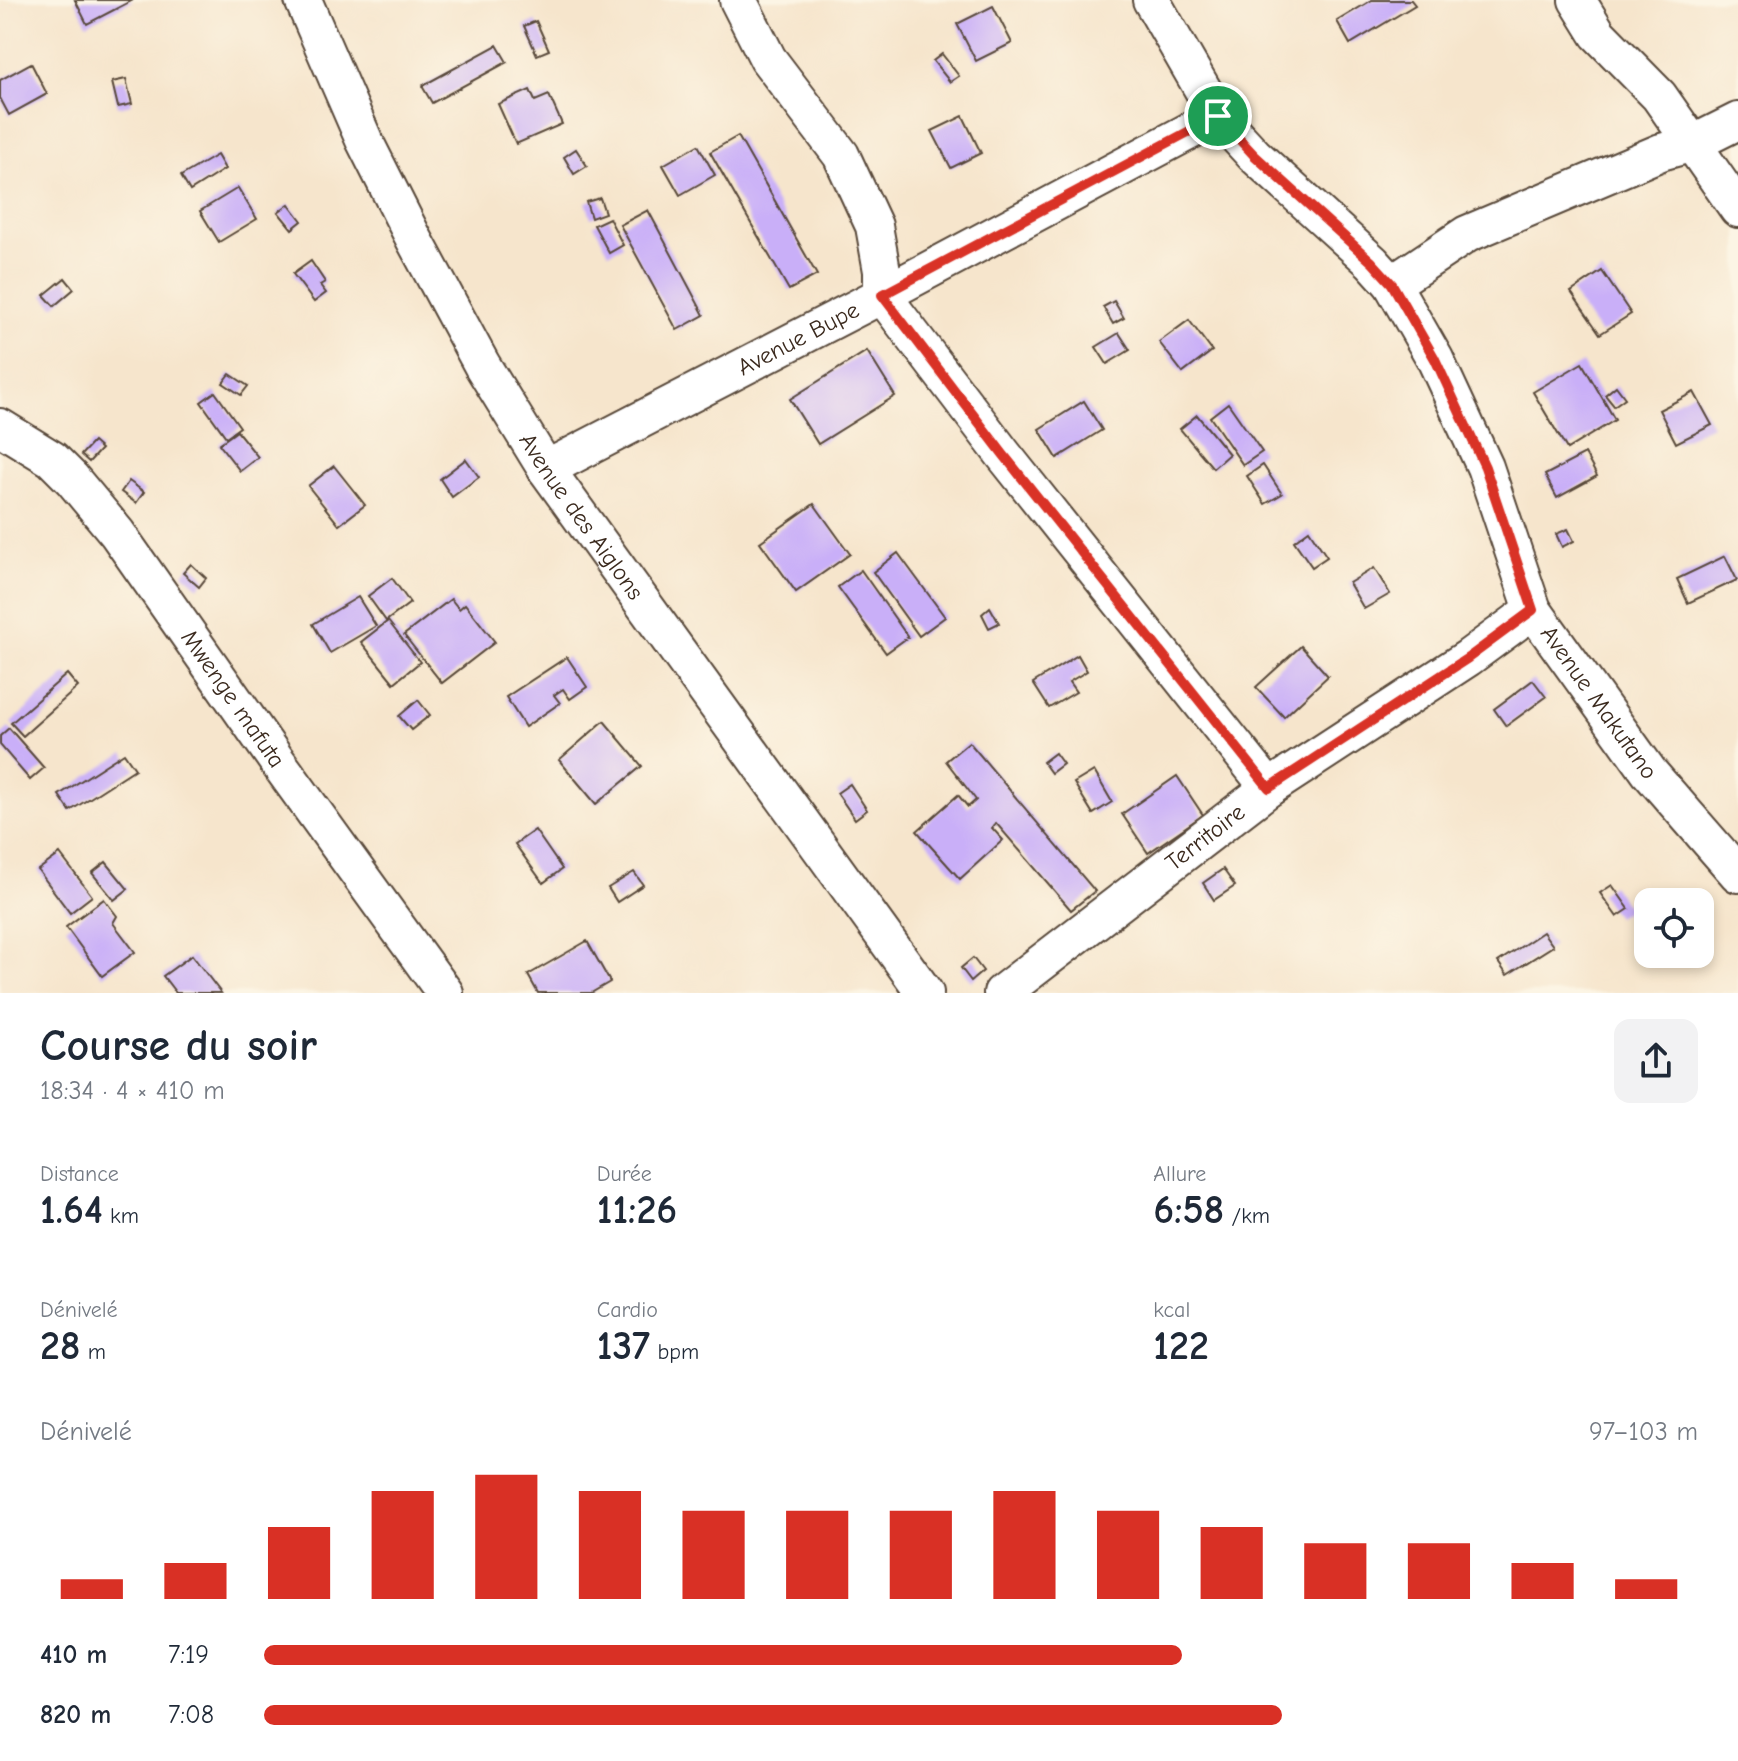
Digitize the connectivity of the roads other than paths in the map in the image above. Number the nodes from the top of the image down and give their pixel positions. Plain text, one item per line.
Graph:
1 (303, 0) edge
2 (738, 0) edge
3 (1151, 0) edge
4 (1577, 0) edge
5 (1218, 116) junction
6 (1738, 121) edge
7 (1694, 143) junction
8 (1738, 209) edge
9 (1392, 284) junction
10 (882, 295) junction
11 (0, 427) edge
12 (546, 469) junction
13 (1533, 610) junction
14 (1269, 788) junction
15 (1738, 874) edge
16 (445, 993) edge
17 (925, 993) edge
18 (1002, 993) edge

1 - 12 street, Avenue des Aiglons
2 - 10 street
3 - 5 street, Avenue Makutano
4 - 7 street
5 - 9 street, Avenue Makutano
5 - 10 street, Avenue Bupe
6 - 7 street
7 - 8 street
7 - 9 street
9 - 13 street, Avenue Makutano
10 - 12 street, Avenue Bupe
10 - 14 street
11 - 16 street, Mwenge mafuta
12 - 17 street, Avenue des Aiglons
13 - 14 street, Territoire
13 - 15 street, Avenue Makutano
14 - 18 street, Territoire

